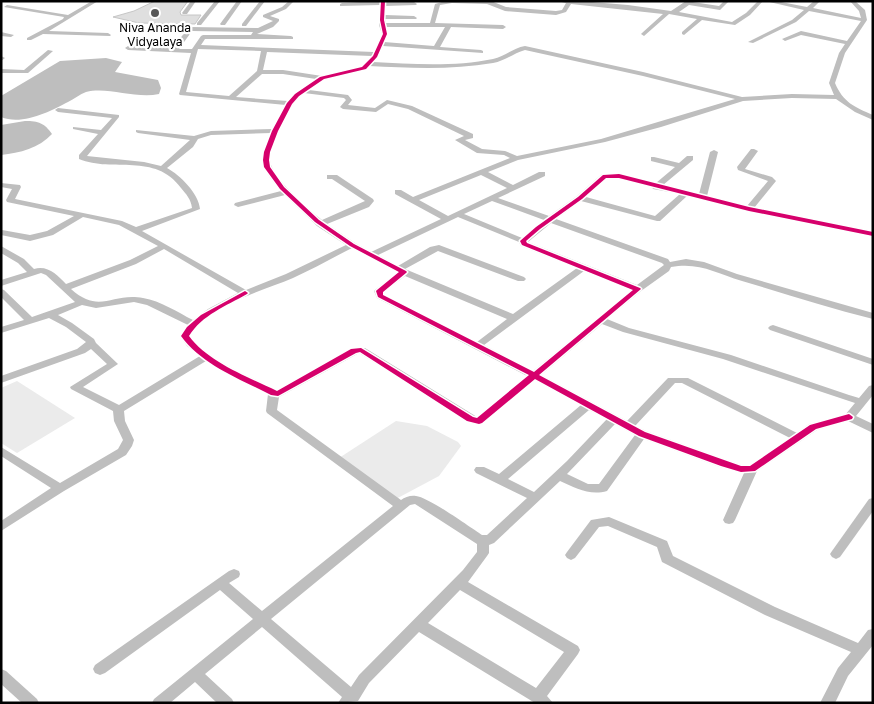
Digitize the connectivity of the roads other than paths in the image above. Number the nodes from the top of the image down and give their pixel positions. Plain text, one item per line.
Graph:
1 (15, 1) edge
2 (96, 1) edge
3 (194, 1) edge
4 (218, 1) edge
5 (240, 1) edge
6 (263, 1) edge
7 (292, 1) edge
8 (559, 1) edge
9 (727, 1) edge
10 (761, 1) edge
11 (767, 1) edge
12 (818, 1) edge
13 (852, 1) edge
14 (454, 2) edge
15 (689, 2) edge
16 (354, 3) edge
17 (383, 3) edge
18 (570, 3) junction
19 (414, 4) dead end
20 (342, 5) dead end
21 (8, 8) junction
22 (809, 9) junction
23 (1, 11) edge
24 (185, 13) dead end
25 (667, 13) junction
26 (674, 13) junction
27 (67, 17) junction
28 (414, 18) dead end
29 (701, 18) junction
30 (864, 20) junction
31 (382, 21) junction
32 (199, 24) dead end
33 (223, 24) dead end
34 (244, 25) dead end
35 (432, 25) junction
36 (448, 27) junction
37 (503, 27) dead end
38 (259, 30) junction
39 (43, 32) junction
40 (684, 33) dead end
41 (1, 34) edge
42 (644, 34) dead end
43 (11, 35) dead end
44 (108, 35) dead end
45 (254, 37) junction
46 (291, 38) dead end
47 (29, 39) dead end
48 (785, 40) dead end
49 (751, 42) dead end
50 (848, 43) junction
51 (381, 44) junction
52 (128, 48) dead end
53 (437, 48) junction
54 (196, 49) junction
55 (175, 50) junction
56 (264, 50) junction
57 (50, 51) dead end
58 (481, 52) dead end
59 (376, 54) junction
60 (369, 64) junction
61 (1, 71) edge
62 (260, 72) junction
63 (322, 78) junction
64 (302, 91) junction
65 (838, 97) junction
66 (231, 98) junction
67 (742, 99) junction
68 (290, 103) junction
69 (58, 110) dead end
70 (873, 118) edge
71 (74, 128) dead end
72 (138, 131) dead end
73 (275, 131) junction
74 (102, 132) junction
75 (194, 138) junction
76 (754, 150) dead end
77 (714, 152) dead end
78 (516, 158) junction
79 (690, 158) dead end
80 (654, 159) dead end
81 (680, 166) junction
82 (161, 169) junction
83 (481, 172) junction
84 (542, 174) dead end
85 (330, 177) dead end
86 (1, 185) edge
87 (656, 187) junction
88 (513, 188) junction
89 (286, 192) junction
90 (398, 192) dead end
91 (684, 194) junction
92 (10, 198) junction
93 (491, 198) junction
94 (580, 198) junction
95 (702, 198) junction
96 (413, 200) junction
97 (1, 203) edge
98 (238, 205) dead end
99 (749, 209) junction
100 (83, 214) junction
101 (462, 216) dead end
102 (448, 218) junction
103 (551, 218) junction
104 (320, 224) junction
105 (136, 230) junction
106 (2, 233) edge
107 (873, 234) edge
108 (523, 241) junction
109 (352, 245) junction
110 (164, 246) junction
111 (1, 249) edge
112 (372, 255) junction
113 (668, 265) junction
114 (584, 267) junction
115 (402, 271) junction
116 (32, 272) junction
117 (521, 279) dead end
118 (1, 283) edge
119 (65, 288) junction
120 (638, 289) junction
121 (1, 292) edge
122 (245, 293) junction
123 (82, 302) junction
124 (50, 315) junction
125 (873, 316) edge
126 (514, 318) junction
127 (29, 320) junction
128 (600, 320) junction
129 (194, 324) junction
130 (773, 328) dead end
131 (1, 330) edge
132 (92, 344) junction
133 (477, 346) junction
134 (207, 356) junction
135 (873, 362) edge
136 (534, 374) junction
137 (1, 380) edge
138 (873, 388) edge
139 (274, 393) junction
140 (863, 402) junction
141 (588, 405) junction
142 (119, 409) junction
143 (849, 417) junction
144 (613, 419) junction
145 (628, 427) junction
146 (873, 429) edge
147 (642, 434) junction
148 (797, 437) junction
149 (1, 451) edge
150 (752, 469) junction
151 (480, 470) dead end
152 (559, 475) junction
153 (501, 479) junction
154 (60, 488) junction
155 (536, 497) junction
156 (873, 502) edge
157 (401, 506) junction
158 (729, 520) dead end
159 (1, 527) edge
160 (483, 541) junction
161 (836, 554) dead end
162 (572, 555) dead end
163 (234, 574) dead end
164 (220, 583) junction
165 (459, 583) junction
166 (260, 619) junction
167 (418, 624) junction
168 (869, 642) edge
169 (100, 669) dead end
170 (195, 673) junction
171 (1, 675) edge
172 (349, 700) edge
173 (542, 700) edge
174 (26, 701) edge
175 (159, 703) edge
176 (227, 703) edge
177 (827, 703) edge

1 - 21 street
2 - 27 street
3 - 24 street
4 - 32 street
5 - 33 street
6 - 34 street
7 - 38 street
8 - 18 street
9 - 15 street
10 - 29 street
11 - 22 street
12 - 22 street
13 - 30 street
14 - 18 street
14 - 35 street
15 - 26 street
16 - 17 street
16 - 20 street
17 - 19 street
17 - 31 street
18 - 25 street
21 - 23 street
21 - 27 street
22 - 30 street
22 - 49 street
25 - 26 street
25 - 42 street
26 - 29 street
27 - 39 street
28 - 31 street
29 - 40 street
30 - 50 street
31 - 35 street
31 - 51 street
35 - 36 street
36 - 37 street
36 - 53 street
38 - 45 street
38 - 55 street
39 - 44 street
39 - 47 street
41 - 43 street
45 - 46 street
45 - 54 street
48 - 50 street
50 - 65 street
51 - 53 street
51 - 59 street
52 - 55 street
53 - 58 street
54 - 55 street
54 - 56 street
54 - 66 street
56 - 59 street
56 - 62 street
57 - 61 street
59 - 60 street
60 - 63 street
60 - 67 street
62 - 63 street
62 - 66 street
63 - 64 street
64 - 68 street
64 - 78 street
65 - 67 street
65 - 70 street
66 - 68 street
67 - 78 street
68 - 73 street
69 - 74 street
71 - 74 street
72 - 75 street
73 - 75 street
73 - 89 street
74 - 82 street
75 - 82 street
76 - 99 street
77 - 95 street
78 - 83 street
79 - 81 street
80 - 81 street
81 - 87 street
82 - 105 street
83 - 88 street
83 - 96 street
84 - 88 street
85 - 104 street
86 - 92 street
87 - 91 street
87 - 94 street
88 - 93 street
89 - 98 street
89 - 104 street
90 - 96 street
91 - 94 street
91 - 95 street
92 - 97 street
92 - 100 street
93 - 102 street
93 - 103 street
94 - 103 street
95 - 99 street
96 - 102 street
99 - 107 street
100 - 105 street
100 - 106 street
101 - 108 street
102 - 112 street
103 - 108 street
103 - 113 street
104 - 109 street
105 - 110 street
108 - 114 street
109 - 112 street
109 - 122 street
110 - 119 street
110 - 122 street
111 - 116 street
112 - 115 street
113 - 120 street
113 - 125 street
114 - 120 street
114 - 126 street
115 - 117 street
115 - 126 street
115 - 133 street
116 - 118 street
116 - 119 street
119 - 123 street
120 - 128 street
121 - 127 street
122 - 129 street
123 - 124 street
123 - 129 street
124 - 127 street
124 - 132 street
126 - 133 street
127 - 131 street
128 - 136 street
128 - 140 street
129 - 134 street
130 - 135 street
132 - 137 street
132 - 142 street
133 - 136 street
134 - 139 street
134 - 142 street
136 - 139 street
136 - 141 street
138 - 140 street
139 - 157 street
140 - 143 street
141 - 144 street
141 - 153 street
142 - 154 street
143 - 146 street
143 - 148 street
144 - 145 street
144 - 152 street
145 - 147 street
145 - 148 street
147 - 150 street
147 - 152 street
148 - 150 street
149 - 154 street
150 - 158 street
151 - 153 street
152 - 155 street
153 - 155 street
154 - 159 street
155 - 160 street
156 - 161 street
157 - 160 street
157 - 166 street
160 - 165 street
162 - 168 street
163 - 164 street
164 - 166 street
164 - 169 street
165 - 167 street
165 - 173 street
166 - 170 street
166 - 172 street
167 - 172 street
167 - 173 street
168 - 177 street
170 - 175 street
170 - 176 street
171 - 174 street

